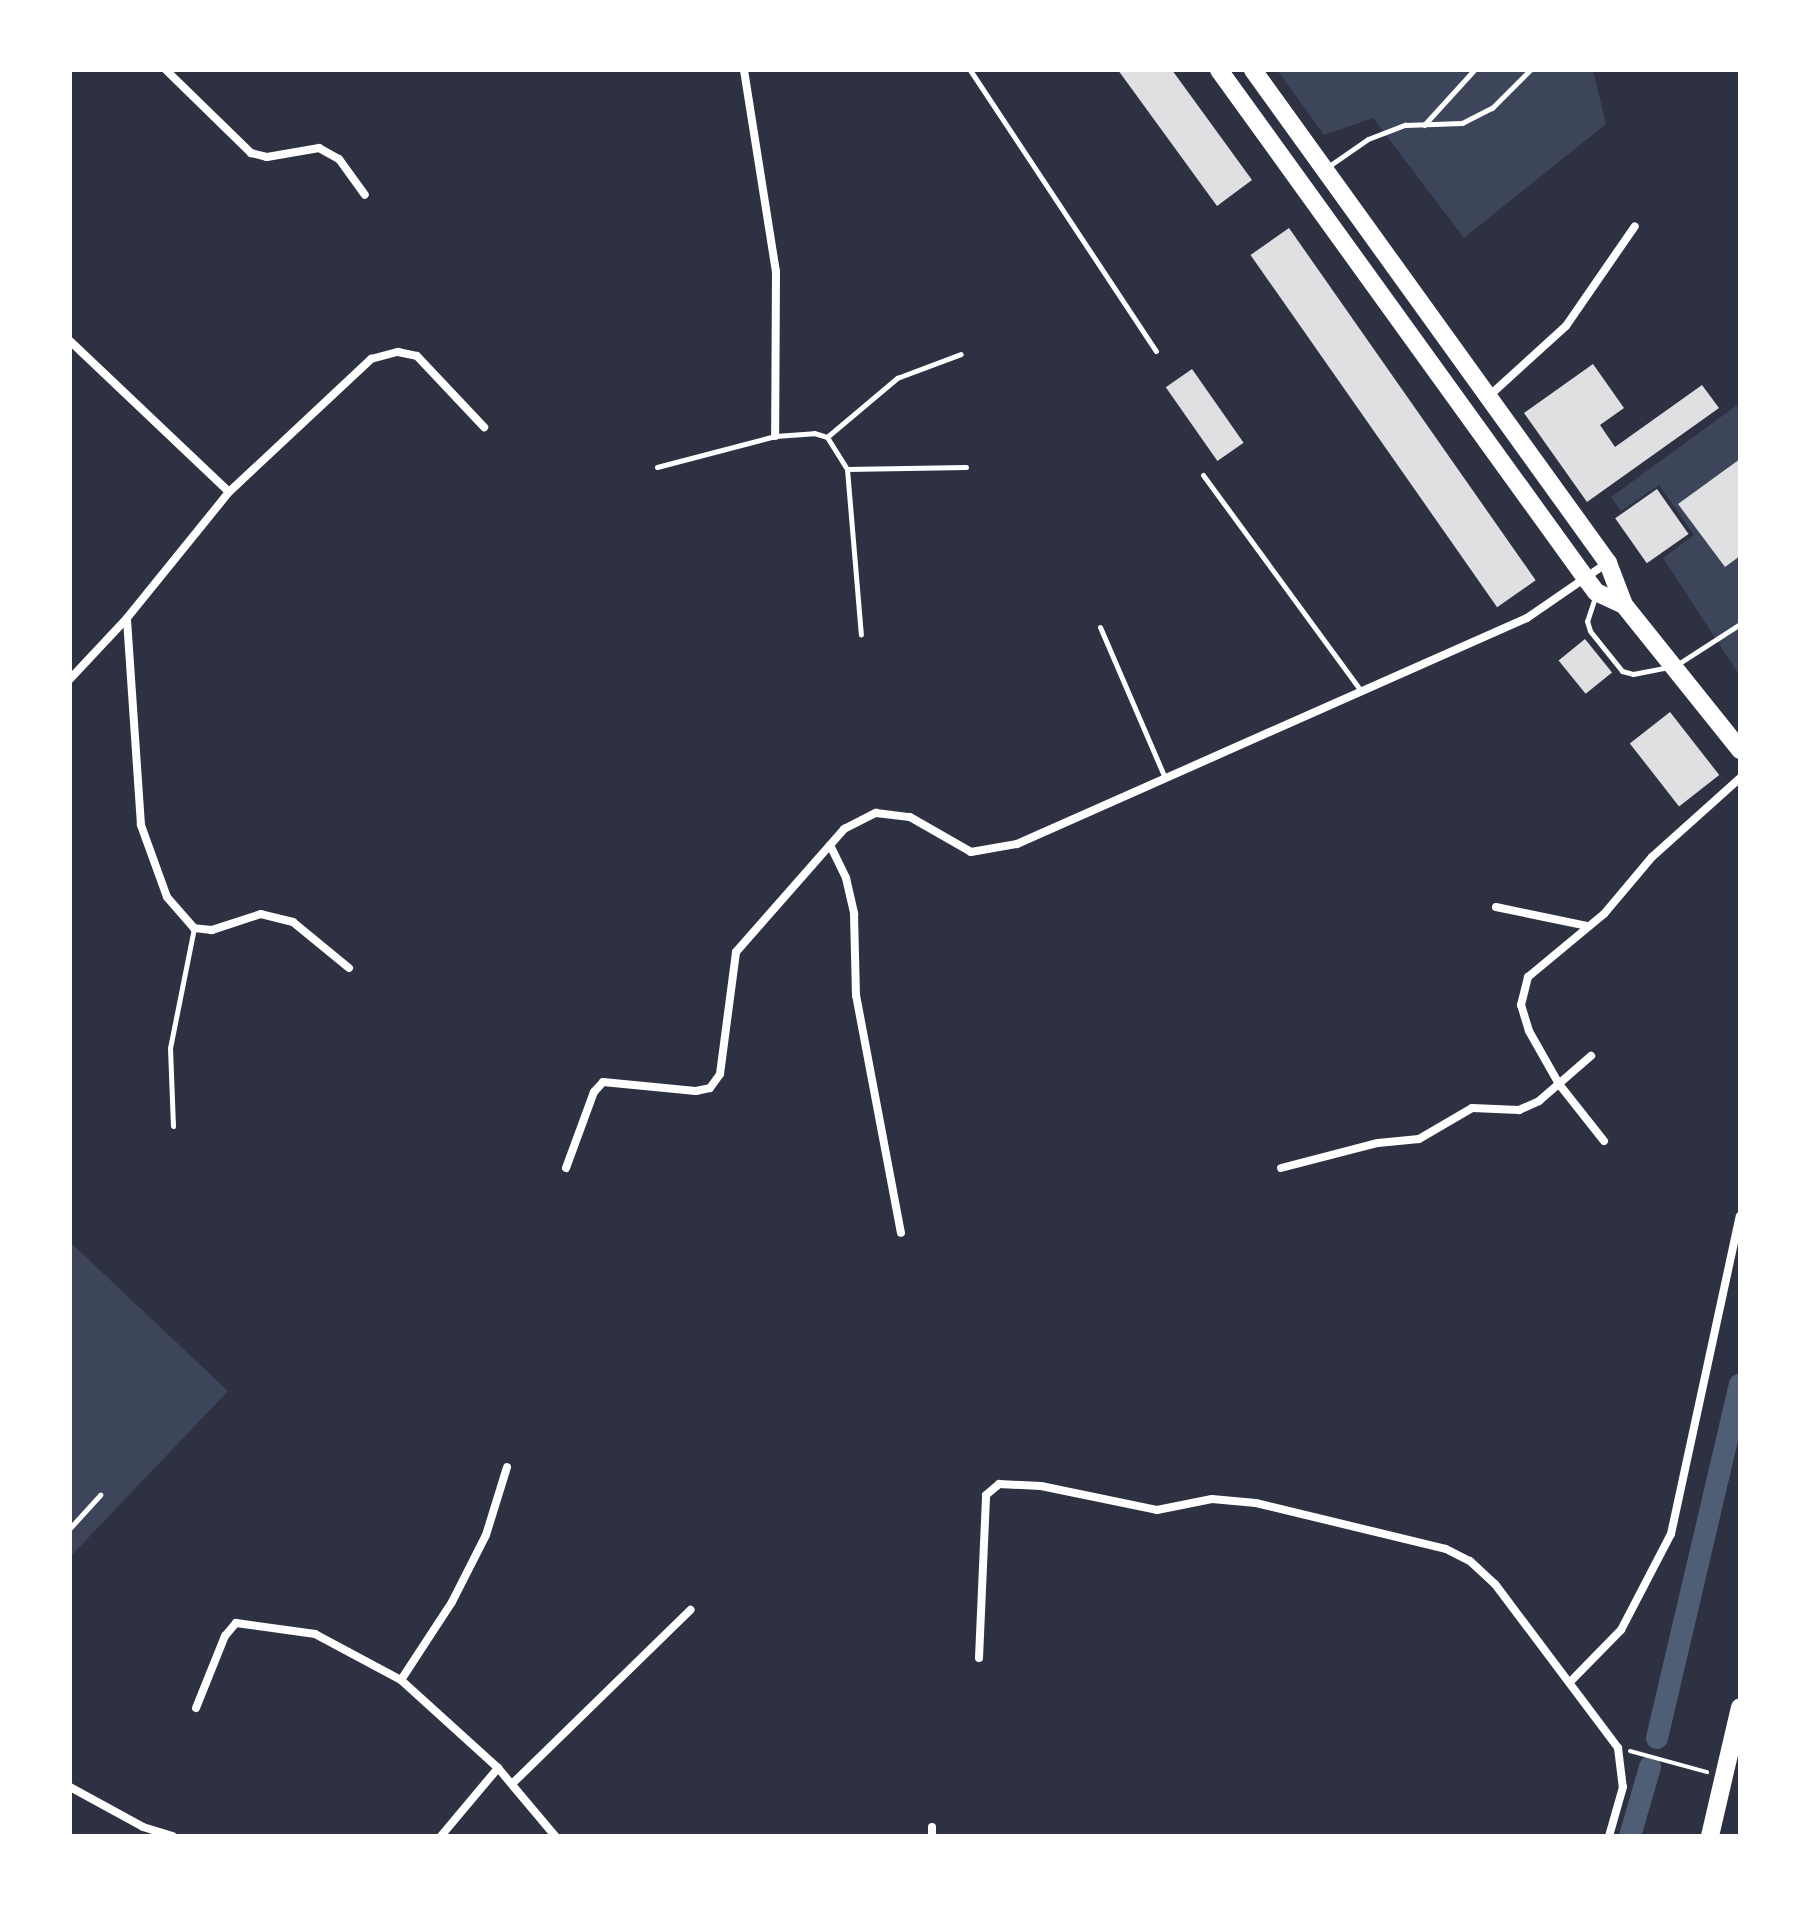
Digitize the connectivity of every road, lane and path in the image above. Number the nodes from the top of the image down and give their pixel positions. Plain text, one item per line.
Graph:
1 (166, 70) edge
2 (744, 70) edge
3 (970, 70) edge
4 (1219, 70) edge
5 (1253, 70) edge
6 (1474, 70) edge
7 (1530, 70) edge
8 (1424, 125) junction
9 (1325, 169) junction
10 (365, 195) dead end
11 (1635, 226) dead end
12 (70, 341) edge
13 (1156, 351) dead end
14 (961, 354) dead end
15 (1489, 396) junction
16 (484, 427) dead end
17 (775, 436) junction
18 (827, 437) junction
19 (657, 467) dead end
20 (966, 467) dead end
21 (847, 469) junction
22 (1203, 475) dead end
23 (229, 492) junction
24 (1608, 563) junction
25 (1591, 586) junction
26 (1624, 605) junction
27 (127, 618) junction
28 (1740, 624) edge
29 (1100, 627) dead end
30 (861, 634) dead end
31 (1675, 666) junction
32 (70, 679) edge
33 (1361, 691) junction
34 (1740, 750) edge
35 (1165, 778) junction
36 (1740, 778) edge
37 (830, 845) junction
38 (1496, 907) dead end
39 (1588, 926) junction
40 (194, 928) junction
41 (349, 968) dead end
42 (1591, 1056) dead end
43 (1559, 1084) junction
44 (173, 1126) dead end
45 (1604, 1141) dead end
46 (566, 1168) dead end
47 (1281, 1168) dead end
48 (1740, 1216) edge
49 (901, 1233) dead end
50 (507, 1467) dead end
51 (100, 1495) dead end
52 (70, 1528) edge
53 (690, 1610) dead end
54 (979, 1658) dead end
55 (401, 1680) junction
56 (1570, 1682) junction
57 (1740, 1707) edge
58 (196, 1708) dead end
59 (1618, 1748) junction
60 (498, 1768) junction
61 (1713, 1774) dead end
62 (513, 1783) junction
63 (70, 1787) edge
64 (173, 1836) edge
65 (441, 1836) edge
66 (555, 1836) edge
67 (1609, 1836) edge
68 (1710, 1836) edge

1 - 10 street
2 - 17 street
3 - 13 lane
4 - 25 main road
5 - 9 main road
6 - 8 lane
7 - 8 lane
8 - 9 lane
9 - 15 main road
11 - 15 street
12 - 23 street
14 - 18 lane
15 - 24 main road
16 - 23 street
17 - 18 lane
17 - 19 lane
18 - 21 lane
20 - 21 lane
21 - 30 lane
22 - 33 lane
23 - 27 street
24 - 25 street
24 - 26 main road
25 - 26 main road
25 - 31 lane
25 - 33 street
26 - 31 main road
27 - 32 street
27 - 40 street
28 - 31 lane
29 - 35 lane
31 - 34 main road
33 - 35 street
35 - 37 street
36 - 39 street
37 - 46 street
37 - 49 street
38 - 39 street
39 - 43 street
40 - 41 street
40 - 44 lane
42 - 43 street
43 - 45 street
43 - 47 street
48 - 56 street
50 - 55 street
51 - 52 lane
53 - 62 street
54 - 56 street
55 - 58 street
55 - 60 street
56 - 59 street
57 - 68 main road
59 - 61 path
59 - 67 street
60 - 62 street
60 - 65 street
62 - 66 street
63 - 64 street

